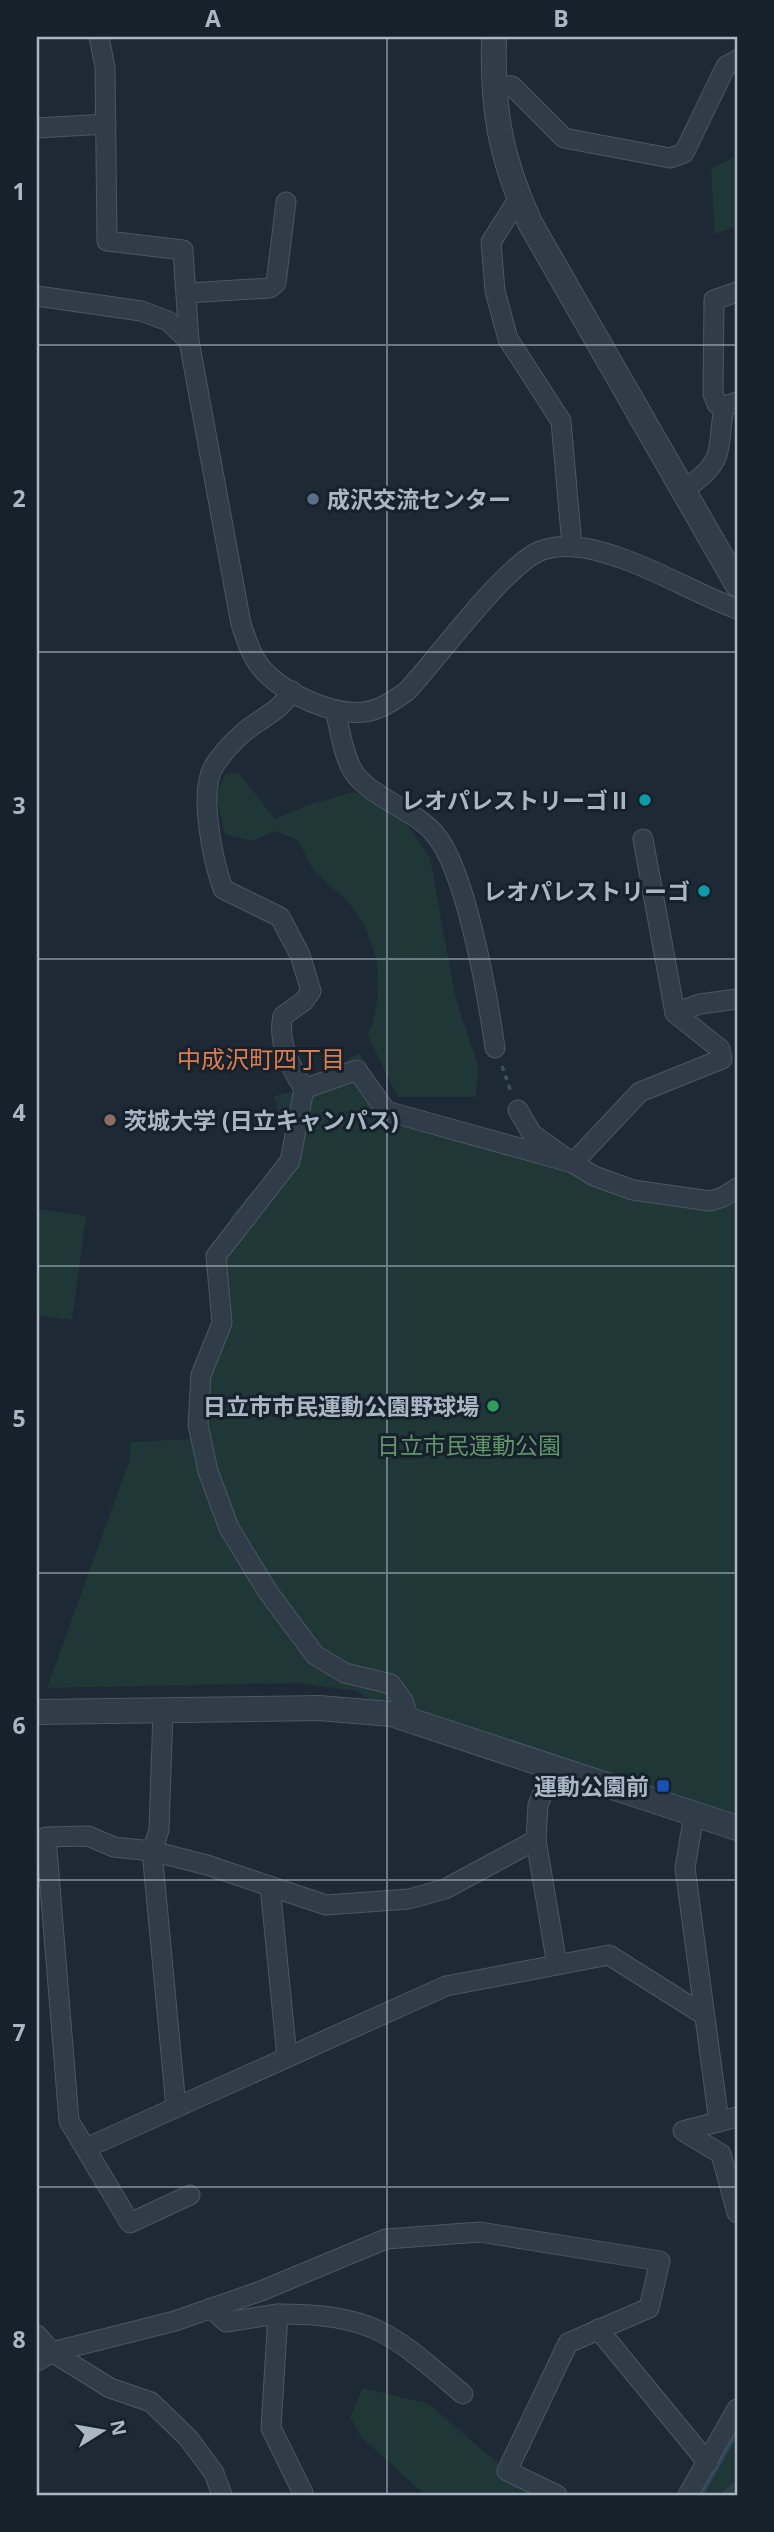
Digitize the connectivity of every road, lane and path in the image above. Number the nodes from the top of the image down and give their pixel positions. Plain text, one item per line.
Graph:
1 (99, 37) edge
2 (494, 37) edge
3 (737, 60) edge
4 (493, 85) junction
5 (106, 124) junction
6 (37, 128) edge
7 (519, 198) junction
8 (286, 202) dead end
9 (737, 292) edge
10 (187, 293) junction
11 (37, 296) edge
12 (189, 341) junction
13 (731, 404) edge
14 (682, 492) junction
15 (572, 546) junction
16 (737, 584) edge
17 (737, 609) edge
18 (292, 691) junction
19 (335, 710) junction
20 (643, 839) dead end
21 (737, 999) edge
22 (675, 1013) junction
23 (495, 1048) joint
24 (304, 1089) junction
25 (518, 1110) joint
26 (573, 1163) junction
27 (737, 1188) edge
28 (37, 1712) edge
29 (163, 1712) junction
30 (409, 1719) junction
31 (553, 1766) junction
32 (694, 1814) junction
33 (737, 1828) edge
34 (536, 1840) junction
35 (152, 1851) junction
36 (270, 1886) junction
37 (45, 1920) edge
38 (556, 1965) junction
39 (704, 2015) junction
40 (287, 2057) junction
41 (176, 2107) junction
42 (728, 2119) edge
43 (86, 2148) junction
44 (190, 2195) dead end
45 (737, 2213) edge
46 (211, 2308) junction
47 (278, 2314) junction
48 (598, 2329) junction
49 (37, 2335) edge
50 (44, 2356) edge
51 (463, 2394) dead end
52 (737, 2409) edge
53 (708, 2463) junction
54 (737, 2488) edge
55 (303, 2493) dead end
56 (222, 2495) edge
57 (557, 2495) edge
58 (688, 2495) edge
59 (728, 2495) edge

1 - 5 street
2 - 4 street
3 - 4 street
4 - 7 street
5 - 6 street
5 - 10 street
7 - 14 street
7 - 15 street
8 - 10 street
9 - 13 street
10 - 12 street
11 - 12 street
12 - 18 street
13 - 14 street
14 - 16 street
15 - 17 street
15 - 19 street
18 - 19 street
18 - 24 street
19 - 23 street
20 - 22 street
21 - 22 street
22 - 26 street
23 - 25 path
24 - 26 street
24 - 30 street
25 - 26 street
26 - 27 street
28 - 29 street
29 - 30 street
29 - 35 street
30 - 31 street
31 - 32 street
31 - 34 street
32 - 33 street
32 - 39 street
34 - 36 street
34 - 38 street
35 - 36 street
35 - 37 street
35 - 41 street
36 - 40 street
37 - 43 street
38 - 39 street
38 - 40 street
39 - 42 street
40 - 41 street
41 - 43 street
42 - 45 street
43 - 44 street
46 - 47 street
46 - 48 street
46 - 50 street
47 - 51 street
47 - 55 street
48 - 53 street
48 - 57 street
49 - 50 street
50 - 56 street
52 - 53 street
53 - 58 street
54 - 59 lane

